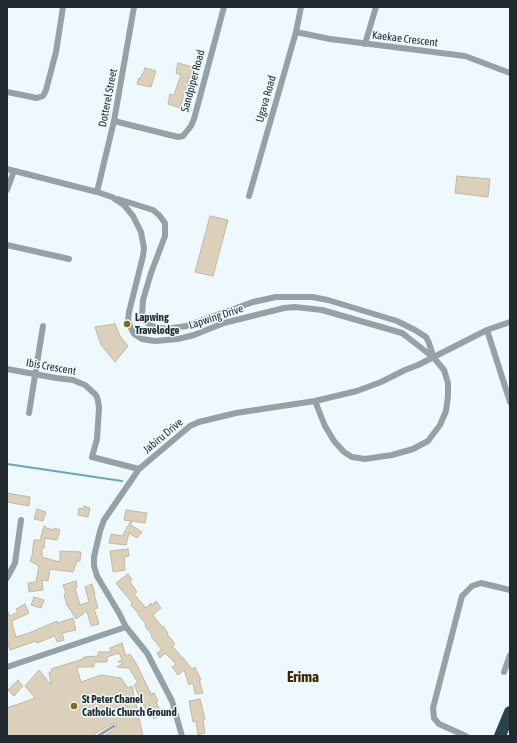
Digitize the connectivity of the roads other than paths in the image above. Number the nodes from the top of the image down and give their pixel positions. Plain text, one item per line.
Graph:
1 (63, 7) edge
2 (134, 7) edge
3 (224, 7) edge
4 (302, 7) edge
5 (376, 7) edge
6 (296, 32) junction
7 (365, 44) junction
8 (510, 73) edge
9 (7, 92) edge
10 (114, 121) junction
11 (7, 169) edge
12 (14, 171) junction
13 (7, 190) edge
14 (97, 192) junction
15 (249, 196) dead end
16 (112, 197) junction
17 (7, 245) edge
18 (69, 259) dead end
19 (510, 322) edge
20 (43, 326) dead end
21 (487, 330) junction
22 (434, 358) junction
23 (7, 369) edge
24 (35, 374) junction
25 (315, 401) junction
26 (510, 402) edge
27 (29, 414) dead end
28 (139, 469) junction
29 (21, 520) dead end
30 (7, 578) edge
31 (510, 590) edge
32 (126, 627) junction
33 (510, 655) edge
34 (7, 667) edge
35 (504, 672) dead end
36 (510, 712) edge
37 (114, 726) dead end
38 (510, 731) edge
39 (98, 736) edge
40 (182, 736) edge
41 (466, 736) edge
42 (500, 736) edge
43 (508, 736) edge

1 - 9 street
2 - 10 street, Dotterel Street
3 - 10 street, Sandpiper Road
4 - 6 street, Ugava Road
5 - 7 street
6 - 7 street, Kaekae Crescent
6 - 15 street, Ugava Road
7 - 8 street, Kaekae Crescent
10 - 14 street, Dotterel Street
11 - 12 street, Lapwing Drive
12 - 13 street
12 - 14 street, Lapwing Drive
14 - 16 street, Lapwing Drive
16 - 22 street, Lapwing Drive
16 - 22 street
17 - 18 street
19 - 21 street, Jabiru Drive
20 - 24 street
21 - 22 street, Jabiru Drive
21 - 26 street
22 - 25 street, Jabiru Drive
22 - 25 street
23 - 24 street, Ibis Crescent
24 - 27 street
24 - 28 street, Ibis Crescent
25 - 28 street, Jabiru Drive
28 - 32 street, Jabiru Drive
29 - 30 street
31 - 41 street
32 - 34 street
32 - 40 street, Jabiru Drive
33 - 35 street
36 - 42 highway
37 - 39 lane
38 - 43 highway

